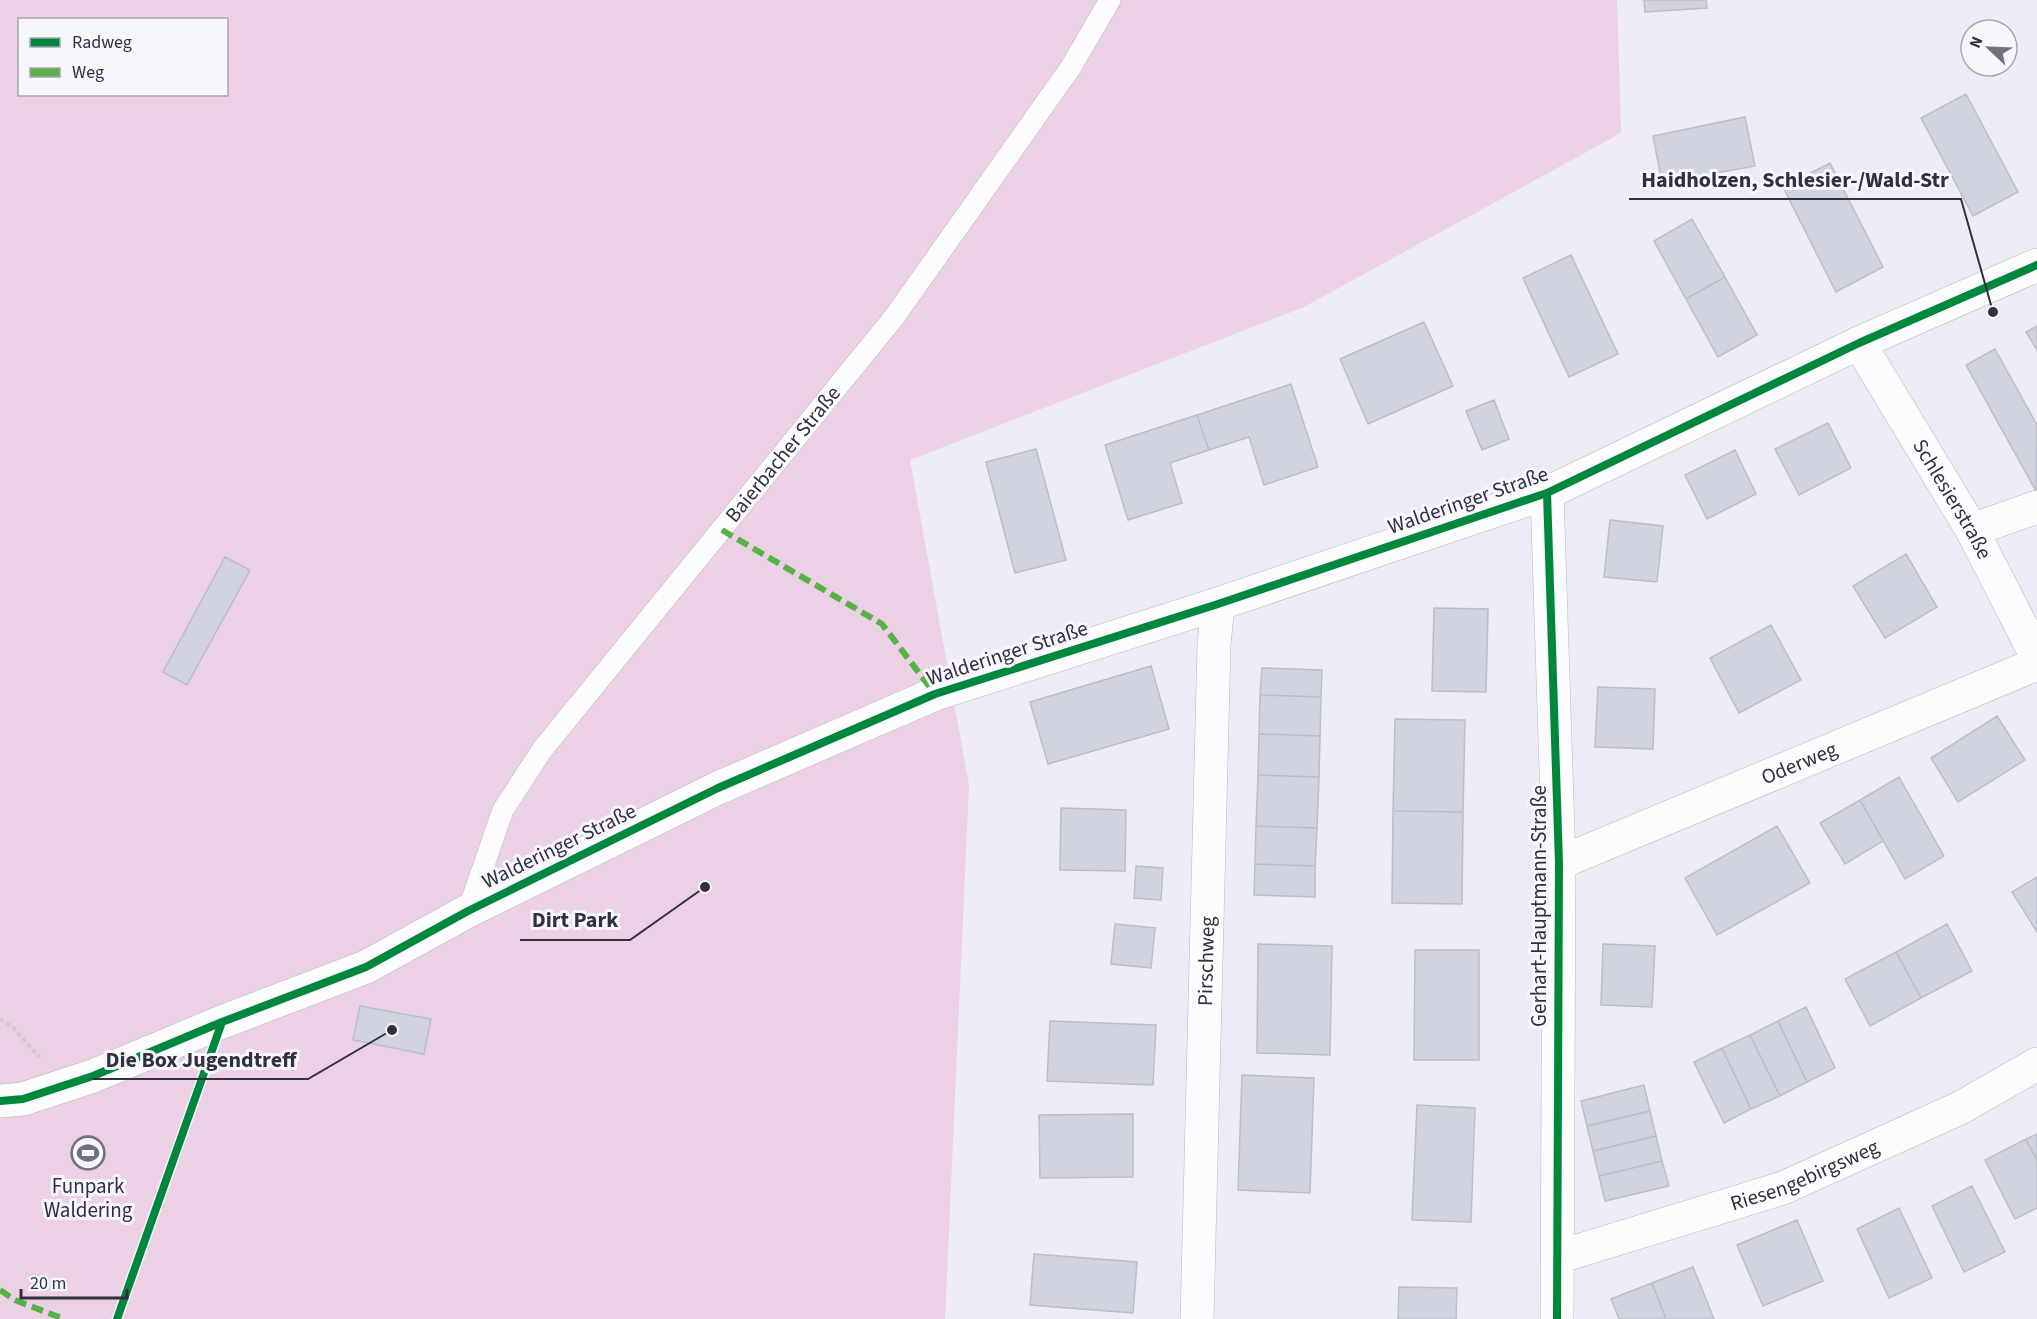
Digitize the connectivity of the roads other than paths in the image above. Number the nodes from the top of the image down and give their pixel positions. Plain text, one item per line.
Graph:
1 (1110, 0) edge
2 (2037, 265) edge
3 (1860, 344) junction
4 (1547, 494) junction
5 (2037, 507) edge
6 (1972, 530) junction
7 (1218, 604) junction
8 (2037, 657) edge
9 (2037, 664) edge
10 (1559, 863) junction
11 (468, 911) junction
12 (2037, 1064) edge
13 (0, 1101) edge
14 (1558, 1257) junction
15 (1197, 1319) edge
16 (1557, 1319) edge

1 - 11 lane, Baierbacher Straße
2 - 3 street, Walderinger Straße
3 - 4 street, Walderinger Straße
3 - 6 street, Schlesierstraße
4 - 7 street, Walderinger Straße
4 - 10 street, Gerhart-Hauptmann-Straße
5 - 6 street
6 - 8 street, Schlesierstraße
7 - 11 street, Walderinger Straße
7 - 15 street, Pirschweg
9 - 10 street, Oderweg
10 - 14 street, Gerhart-Hauptmann-Straße
11 - 13 street, Walderinger Straße
12 - 14 street, Riesengebirgsweg
14 - 16 street, Gerhart-Hauptmann-Straße

